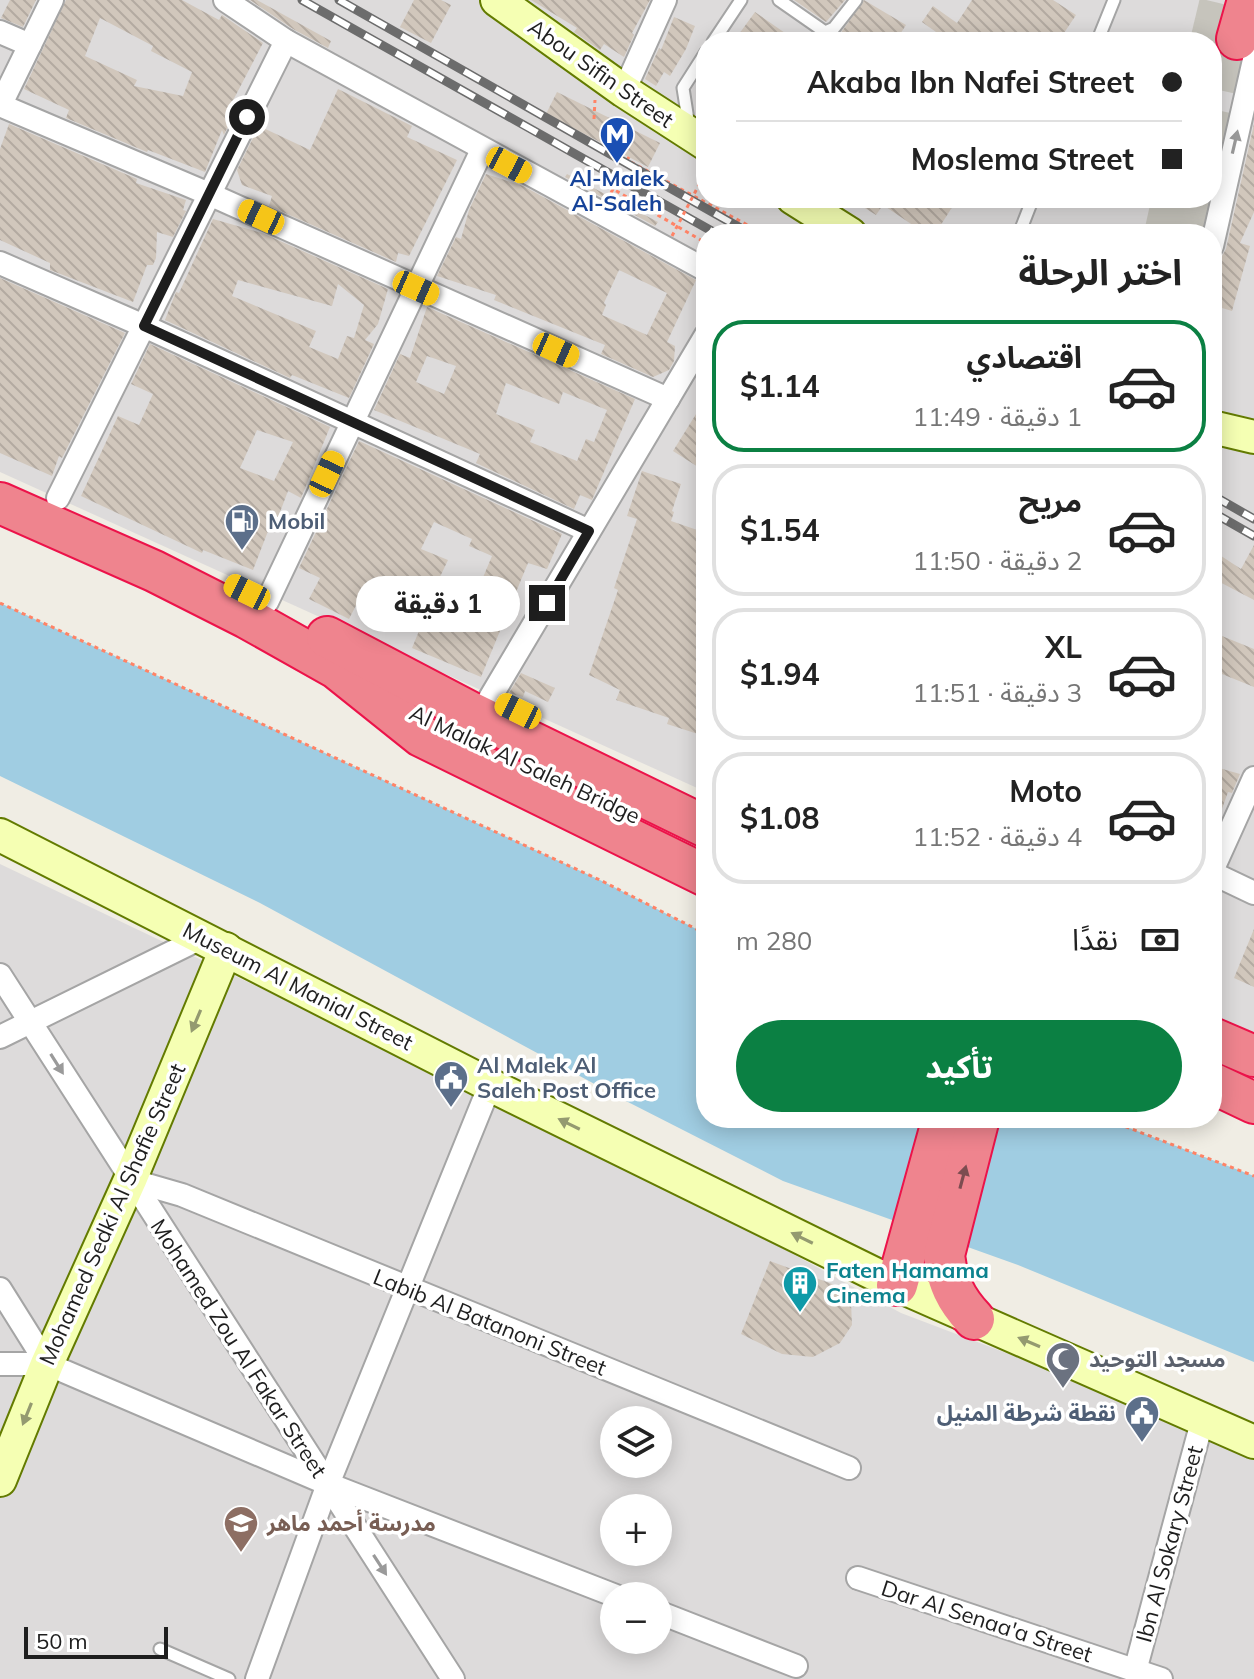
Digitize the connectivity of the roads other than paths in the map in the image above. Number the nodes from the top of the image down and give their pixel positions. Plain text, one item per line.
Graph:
1 (52, 0) edge
2 (225, 0) edge
3 (497, 0) edge
4 (665, 0) edge
5 (741, 0) edge
6 (779, 0) edge
7 (856, 0) edge
8 (1114, 0) edge
9 (1248, 0) edge
10 (531, 10) edge
11 (0, 32) edge
12 (720, 32) edge
13 (1101, 32) edge
14 (286, 41) junction
15 (30, 45) junction
16 (1248, 48) edge
17 (696, 68) edge
18 (624, 91) junction
19 (0, 105) edge
20 (696, 132) edge
21 (696, 138) edge
22 (482, 150) junction
23 (1222, 191) edge
24 (209, 194) junction
25 (809, 208) edge
26 (834, 224) edge
27 (0, 263) edge
28 (696, 265) edge
29 (416, 288) junction
30 (144, 326) junction
31 (696, 352) edge
32 (668, 399) junction
33 (352, 423) junction
34 (1222, 429) edge
35 (1254, 437) edge
36 (0, 474) edge
37 (58, 498) junction
38 (0, 503) edge
39 (589, 531) junction
40 (267, 602) junction
41 (361, 669) junction
42 (490, 698) junction
43 (1254, 778) edge
44 (696, 797) edge
45 (696, 822) edge
46 (0, 835) edge
47 (696, 844) edge
48 (1222, 850) edge
49 (696, 871) edge
50 (1222, 877) edge
51 (1254, 893) edge
52 (214, 943) junction
53 (0, 975) edge
54 (30, 1022) junction
55 (0, 1037) edge
56 (1222, 1042) edge
57 (1254, 1056) edge
58 (1222, 1064) edge
59 (1254, 1078) edge
60 (490, 1085) junction
61 (1222, 1088) edge
62 (1254, 1103) edge
63 (1222, 1115) edge
64 (941, 1128) edge
65 (975, 1128) edge
66 (1254, 1129) edge
67 (130, 1180) junction
68 (922, 1253) junction
69 (0, 1289) edge
70 (408, 1289) junction
71 (974, 1319) joint
72 (0, 1364) edge
73 (47, 1364) junction
74 (1203, 1418) junction
75 (1254, 1442) edge
76 (849, 1468) dead end
77 (0, 1480) edge
78 (328, 1484) junction
79 (858, 1578) dead end
80 (600, 1590) edge
81 (672, 1617) edge
82 (160, 1649) dead end
83 (796, 1666) dead end
84 (1135, 1671) junction
85 (229, 1679) edge
86 (257, 1679) edge
87 (453, 1679) edge
88 (1161, 1679) edge

1 - 15 street
2 - 14 street
3 - 10 main road, Abou Sifin Street
4 - 18 street
5 - 12 lane
6 - 7 lane
8 - 13 lane
9 - 16 highway
10 - 18 main road, Abou Sifin Street
11 - 15 street
14 - 22 street
14 - 24 street
15 - 19 street
23 -> 16 street
17 - 20 lane
18 - 21 main road, Abou Sifin Street
19 - 24 street
22 - 28 street
22 - 29 street
24 - 29 street
24 - 30 street
25 - 26 main road
27 - 30 street
29 - 32 street
29 - 33 street
30 - 33 street
30 - 37 street
31 - 32 street
32 - 39 street
33 - 39 street
33 - 40 street
34 - 35 main road
36 - 37 highway
37 - 40 highway
38 - 41 highway
39 - 42 street
40 - 41 highway
41 - 42 highway
41 - 45 highway, Al Malak Al Saleh Bridge
41 - 47 highway, Al Malak Al Saleh Bridge
41 - 49 highway
42 - 44 highway
43 - 48 street
46 - 52 main road, Museum Al Manial Street
50 - 51 street
52 - 54 street
52 - 60 main road, Museum Al Manial Street
52 -> 67 main road, Mohamed Sedki Al Shafie Street
53 - 54 street, Mohamed Zou Al Fakar Street
54 - 55 street
54 -> 67 street, Mohamed Zou Al Fakar Street
56 - 57 highway
58 - 59 highway
68 -> 60 main road, Museum Al Manial Street
60 - 70 street
61 - 62 highway
63 - 66 highway
64 - 68 highway
68 -> 65 highway
67 - 70 street, Labib Al Batanoni Street
67 - 73 main road, Mohamed Sedki Al Shafie Street
67 - 78 street, Mohamed Zou Al Fakar Street
68 - 71 highway
69 - 73 street
70 - 76 street, Labib Al Batanoni Street
70 - 78 street
74 -> 71 main road
72 - 73 street
73 -> 77 main road, Mohamed Sedki Al Shafie Street
73 - 78 street
74 - 75 main road
74 - 84 street, Ibn Al Sokary Street
78 - 80 street
78 - 86 street
78 -> 87 street, Mohamed Zou Al Fakar Street
79 - 84 street, Dar Al Senaa'a Street
81 - 83 street
82 - 85 lane
84 - 88 street, Dar Al Senaa'a Street

